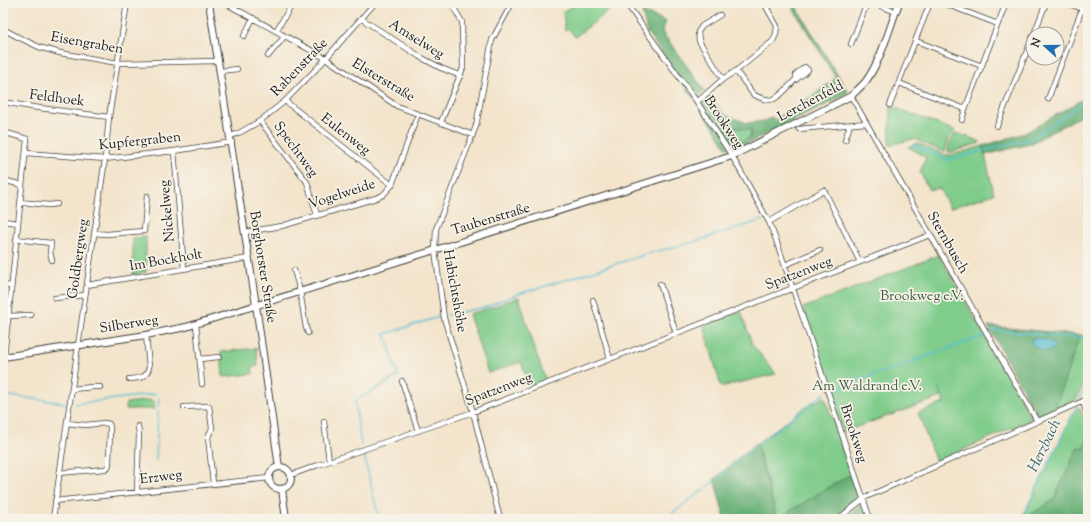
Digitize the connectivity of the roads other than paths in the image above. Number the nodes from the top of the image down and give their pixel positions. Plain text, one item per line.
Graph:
1 (114, 3) edge
2 (209, 3) edge
3 (225, 3) edge
4 (293, 3) edge
5 (375, 3) edge
6 (451, 3) edge
7 (512, 3) edge
8 (626, 3) edge
9 (764, 3) edge
10 (867, 3) edge
11 (872, 3) edge
12 (899, 3) edge
13 (930, 3) edge
14 (943, 3) edge
15 (1006, 3) edge
16 (1046, 3) edge
17 (1067, 3) edge
18 (127, 4) edge
19 (1082, 9) junction
20 (1088, 11) edge
21 (896, 12) junction
22 (720, 15) dead end
23 (253, 18) junction
24 (362, 19) junction
25 (998, 24) junction
26 (1037, 26) edge
27 (3, 29) edge
28 (276, 31) junction
29 (244, 36) dead end
30 (285, 36) junction
31 (916, 40) junction
32 (851, 44) dead end
33 (1025, 55) edge
34 (268, 56) dead end
35 (325, 58) junction
36 (219, 61) junction
37 (118, 63) junction
38 (982, 66) junction
39 (237, 69) dead end
40 (220, 71) junction
41 (736, 71) junction
42 (461, 76) junction
43 (723, 79) junction
44 (796, 80) dead end
45 (899, 83) junction
46 (850, 96) junction
47 (1048, 100) dead end
48 (285, 101) junction
49 (3, 102) edge
50 (697, 102) junction
51 (890, 105) dead end
52 (965, 109) junction
53 (418, 114) junction
54 (109, 117) junction
55 (962, 120) dead end
56 (260, 121) junction
57 (441, 122) junction
58 (866, 124) junction
59 (850, 125) junction
60 (997, 126) dead end
61 (799, 129) dead end
62 (3, 132) edge
63 (473, 135) junction
64 (231, 139) junction
65 (845, 140) dead end
66 (174, 151) junction
67 (26, 153) junction
68 (732, 156) junction
69 (105, 159) junction
70 (3, 180) edge
71 (22, 185) junction
72 (392, 185) junction
73 (147, 196) dead end
74 (20, 202) junction
75 (57, 204) dead end
76 (317, 215) junction
77 (3, 221) edge
78 (769, 222) junction
79 (18, 223) junction
80 (94, 232) junction
81 (245, 232) junction
82 (930, 235) junction
83 (16, 239) junction
84 (435, 250) junction
85 (820, 250) dead end
86 (249, 258) junction
87 (52, 260) dead end
88 (860, 262) junction
89 (785, 264) junction
90 (184, 269) junction
91 (294, 270) dead end
92 (660, 284) dead end
93 (3, 285) edge
94 (87, 285) junction
95 (11, 286) junction
96 (793, 288) junction
97 (300, 292) junction
98 (85, 295) junction
99 (55, 298) dead end
100 (593, 300) dead end
101 (9, 305) junction
102 (256, 305) junction
103 (3, 306) edge
104 (31, 315) dead end
105 (8, 316) junction
106 (196, 324) junction
107 (308, 333) dead end
108 (676, 333) junction
109 (146, 335) junction
110 (78, 345) junction
111 (3, 357) edge
112 (219, 357) dead end
113 (200, 359) junction
114 (610, 359) junction
115 (129, 379) dead end
116 (402, 380) dead end
117 (202, 384) dead end
118 (100, 387) dead end
119 (72, 389) junction
120 (1088, 399) edge
121 (1082, 402) junction
122 (184, 407) dead end
123 (473, 412) junction
124 (1088, 419) edge
125 (324, 421) dead end
126 (1037, 421) junction
127 (67, 423) junction
128 (138, 426) dead end
129 (418, 431) junction
130 (329, 461) junction
131 (279, 467) junction
132 (60, 473) junction
133 (291, 475) junction
134 (269, 478) junction
135 (213, 483) junction
136 (282, 489) junction
137 (137, 492) junction
138 (863, 498) junction
139 (55, 501) junction
140 (53, 519) edge
141 (286, 519) edge
142 (500, 519) edge
143 (838, 519) edge
144 (870, 519) edge

1 - 18 street
2 - 36 street, Borghorster Straße
3 - 23 street, Elsterstraße
4 - 28 street
5 - 24 street, Rabenstraße
6 - 42 street
7 - 63 street, Habichtshöhe
8 - 50 street, Brookweg
9 - 41 street
10 - 32 street
11 - 21 street
12 - 21 street, Lerchenfeld
13 - 31 street
14 - 25 street
15 - 25 street
16 - 26 street
17 - 19 street
18 - 37 street, Goldbergweg
19 - 20 street
19 - 47 street
21 - 46 street, Lerchenfeld
22 - 43 street
23 - 28 street, Elsterstraße
23 - 29 street
24 - 35 street, Rabenstraße
24 - 42 street, Amselweg
25 - 38 street
27 - 37 street, Eisengraben
28 - 30 street, Elsterstraße
30 - 34 street
30 - 35 street, Elsterstraße
31 - 38 street
31 - 45 street
33 - 60 street
35 - 48 street, Rabenstraße
35 - 53 street, Elsterstraße
36 - 37 street, Eisengraben
36 - 40 street, Borghorster Straße
37 - 54 street, Goldbergweg
38 - 52 street
39 - 40 street
40 - 64 street, Borghorster Straße
41 - 43 street
41 - 44 street
42 - 57 street
43 - 50 street
45 - 51 street
45 - 52 street
46 - 58 street, Sternbusch
46 - 68 street, Lerchenfeld
48 - 56 street, Rabenstraße
48 - 72 street, Eulenweg
49 - 54 street, Feldhoek
50 - 68 street, Brookweg
52 - 55 street
53 - 57 street, Elsterstraße
53 - 72 street, Vogelweide
54 - 69 street, Goldbergweg
56 - 64 street, Rabenstraße
56 - 76 street, Spechtweg
57 - 63 street, Elsterstraße
58 - 59 street
58 - 82 street, Sternbusch
59 - 61 street
59 - 65 street
62 - 67 street
63 - 84 street, Habichtshöhe
64 - 66 street, Kupfergraben
64 - 81 street, Borghorster Straße
66 - 69 street, Kupfergraben
66 - 90 street, Nickelweg
67 - 69 street, Kupfergraben
67 - 71 street
68 - 78 street, Brookweg
68 - 84 street, Taubenstraße
69 - 80 street, Goldbergweg
70 - 71 street
71 - 74 street
72 - 76 street, Vogelweide
73 - 80 street
74 - 75 street
74 - 79 street
76 - 81 street, Vogelweide
77 - 79 street
78 - 88 street
78 - 89 street, Brookweg
79 - 83 street
80 - 94 street, Goldbergweg
81 - 86 street, Borghorster Straße
82 - 88 street, Spatzenweg
82 - 126 street, Sternbusch
83 - 87 street
83 - 95 street
84 - 97 street, Taubenstraße
84 - 123 street, Habichtshöhe
85 - 89 street
86 - 90 street, Im Bockholt
86 - 102 street, Borghorster Straße
88 - 96 street, Spatzenweg
89 - 96 street, Brookweg
90 - 94 street, Im Bockholt
91 - 97 street
92 - 108 street
93 - 95 street
94 - 98 street, Goldbergweg
95 - 101 street
96 - 108 street, Spatzenweg
96 - 138 street, Brookweg
97 - 102 street, Taubenstraße
97 - 107 street
98 - 99 street
98 - 110 street, Goldbergweg
100 - 114 street
101 - 103 street
101 - 105 street
102 - 106 street, Silberweg
102 - 131 street, Borghorster Straße
104 - 105 street
105 - 111 street
106 - 109 street, Silberweg
106 - 113 street
108 - 114 street, Spatzenweg
109 - 110 street, Silberweg
109 - 115 street
110 - 111 street, Silberweg
110 - 119 street, Goldbergweg
112 - 113 street
113 - 117 street
114 - 123 street, Spatzenweg
116 - 129 street
118 - 119 street
119 - 127 street, Goldbergweg
120 - 121 street
121 - 124 street
121 - 126 street
122 - 135 street
123 - 129 street, Spatzenweg
123 - 142 street, Habichtshöhe
125 - 130 street
126 - 138 street
127 - 132 street, Goldbergweg
127 - 132 street
128 - 137 street
129 - 130 street, Spatzenweg
130 - 133 street, Spatzenweg
131 - 133 street
131 - 134 street
132 - 139 street, Goldbergweg
133 - 136 street
134 - 135 street, Erzweg
134 - 136 street
135 - 137 street, Erzweg
136 - 141 street
137 - 139 street, Erzweg
138 - 143 street
138 - 144 street, Brookweg
139 - 140 street, Goldbergweg

